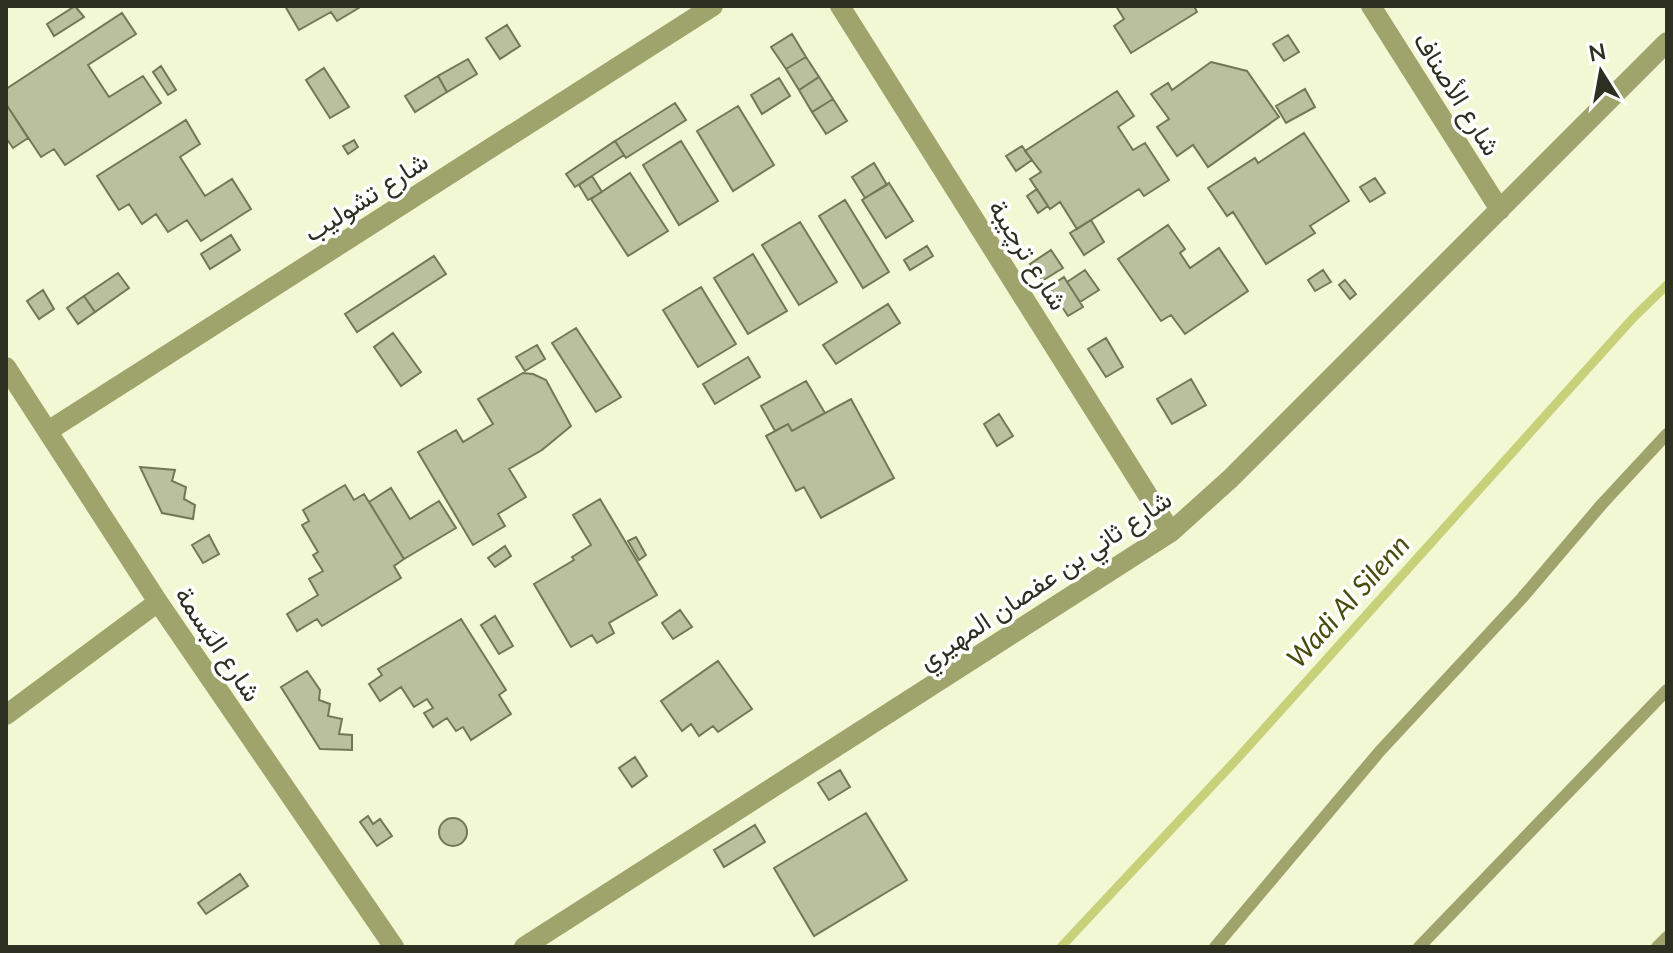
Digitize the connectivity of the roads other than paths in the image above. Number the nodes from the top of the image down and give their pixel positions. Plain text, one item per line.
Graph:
1 (713, 6) edge
2 (840, 6) edge
3 (1371, 6) edge
4 (1667, 42) edge
5 (1500, 210) junction
6 (6, 367) edge
7 (48, 431) junction
8 (1667, 434) edge
9 (1171, 532) junction
10 (158, 602) junction
11 (1667, 690) edge
12 (6, 715) edge
13 (1667, 937) edge
14 (394, 947) edge
15 (524, 947) edge
16 (1215, 947) edge
17 (1419, 947) edge
18 (1657, 947) edge

1 - 7 street, شارع تشوليب
2 - 9 street, شارع ترچيبة
3 - 5 street, شارع الأصناف
4 - 5 street, شارع ثاني بن عفصان المهيري
5 - 9 street, شارع ثاني بن عفصان المهيري
6 - 7 street, شارع البَسمة
7 - 10 street, شارع البَسمة
8 - 16 lane
9 - 15 street, شارع ثاني بن عفصان المهيري
10 - 12 street
10 - 14 street, شارع البَسمة
11 - 17 lane
13 - 18 lane

